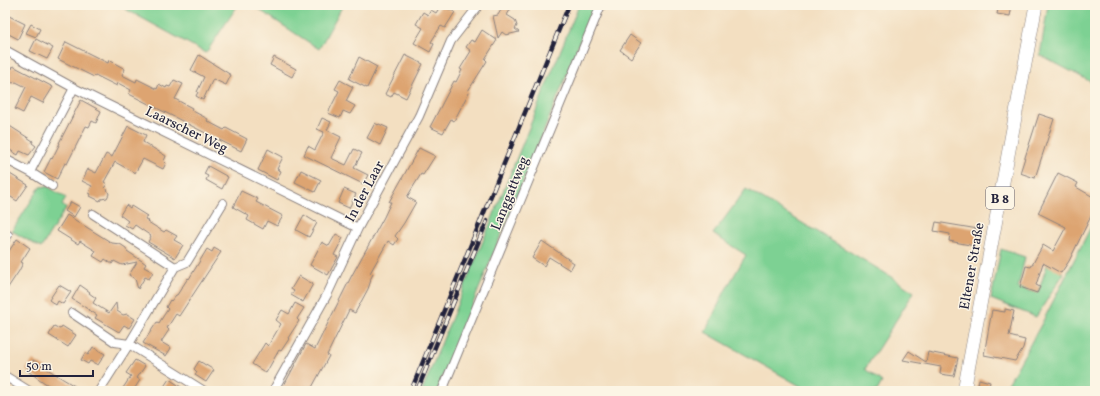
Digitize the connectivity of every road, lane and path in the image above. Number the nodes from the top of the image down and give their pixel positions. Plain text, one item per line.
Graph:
1 (479, 5) edge
2 (601, 5) edge
3 (1036, 5) edge
4 (5, 50) edge
5 (74, 88) junction
6 (5, 159) edge
7 (30, 172) junction
8 (52, 186) dead end
9 (223, 202) dead end
10 (93, 214) dead end
11 (358, 228) junction
12 (175, 267) junction
13 (72, 313) dead end
14 (130, 344) junction
15 (5, 376) edge
16 (29, 391) edge
17 (99, 391) edge
18 (204, 391) edge
19 (273, 391) edge
20 (442, 391) edge
21 (964, 391) edge

1 - 11 street, In der Laar
2 - 20 street, Langgattweg
3 - 21 main road, Eltener Straße / B 8
4 - 5 street, Laarscher Weg
5 - 7 street
5 - 11 street, Laarscher Weg
6 - 7 street
7 - 8 street
9 - 12 street
10 - 12 street
11 - 19 street, In der Laar
12 - 14 street
13 - 14 street
14 - 17 street
14 - 18 street
15 - 16 street

